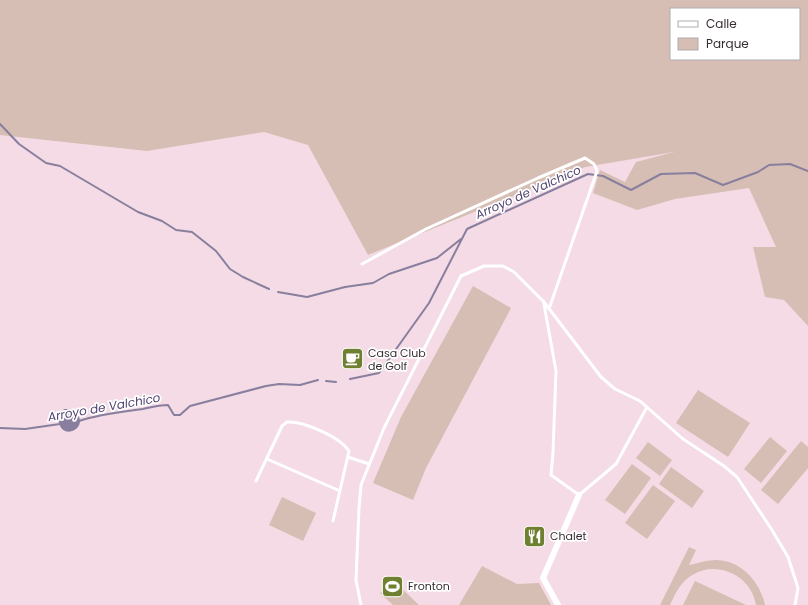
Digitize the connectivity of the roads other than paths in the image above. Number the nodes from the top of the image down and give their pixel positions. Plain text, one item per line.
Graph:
1 (362, 264) dead end
2 (544, 302) junction
3 (549, 309) junction
4 (647, 407) junction
5 (348, 457) junction
6 (267, 459) junction
7 (369, 464) junction
8 (256, 482) dead end
9 (340, 491) junction
10 (579, 495) junction
11 (334, 521) dead end
12 (361, 605) edge
13 (558, 605) edge
14 (795, 605) edge

1 - 3 lane
2 - 3 lane
2 - 7 lane
2 - 10 lane
3 - 4 lane
4 - 10 lane
4 - 14 lane
5 - 6 lane
5 - 7 lane
5 - 9 lane
6 - 8 lane
6 - 9 lane
7 - 12 lane
9 - 11 lane
10 - 13 street

